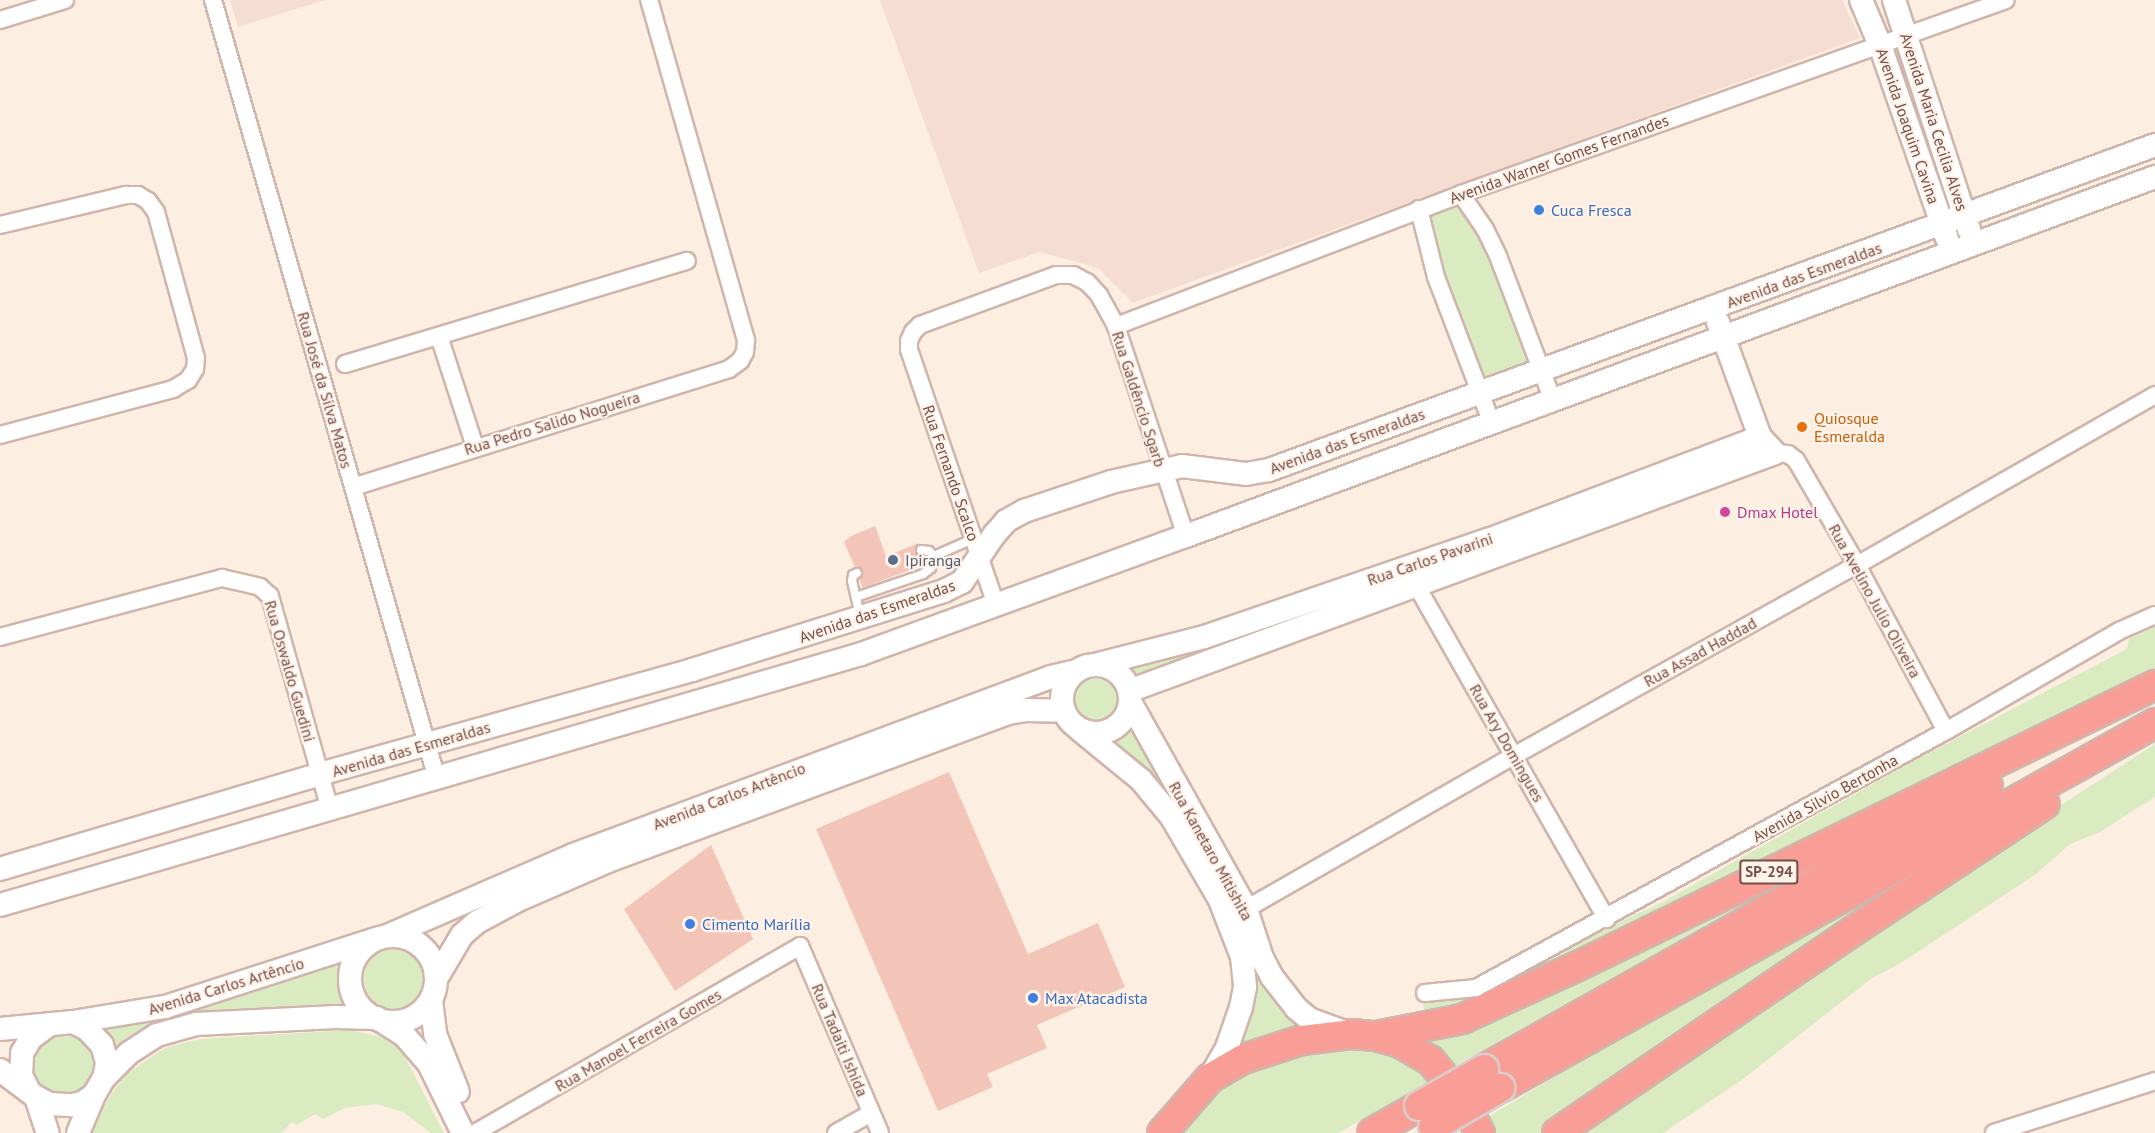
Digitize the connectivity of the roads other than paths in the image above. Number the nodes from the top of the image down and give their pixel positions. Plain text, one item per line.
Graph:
1 (65, 0) edge
2 (213, 0) edge
3 (650, 0) edge
4 (1862, 0) edge
5 (1894, 0) edge
6 (2006, 0) edge
7 (0, 20) edge
8 (1907, 36) junction
9 (1880, 45) junction
10 (2155, 145) edge
11 (2155, 177) edge
12 (1461, 194) junction
13 (1419, 209) junction
14 (1965, 216) junction
15 (1942, 224) junction
16 (0, 225) edge
17 (1974, 244) junction
18 (1952, 252) junction
19 (687, 261) dead end
20 (1713, 309) junction
21 (1116, 326) junction
22 (439, 336) junction
23 (1723, 336) junction
24 (909, 341) joint
25 (345, 364) dead end
26 (1543, 371) junction
27 (1479, 393) junction
28 (2155, 395) edge
29 (1553, 401) junction
30 (1491, 424) junction
31 (0, 435) edge
32 (1767, 445) junction
33 (475, 447) junction
34 (1162, 470) junction
35 (353, 487) junction
36 (1186, 536) junction
37 (976, 547) junction
38 (921, 550) dead end
39 (934, 556) junction
40 (1857, 565) junction
41 (857, 573) dead end
42 (1411, 576) junction
43 (996, 605) junction
44 (858, 608) junction
45 (2155, 615) edge
46 (0, 637) edge
47 (1204, 637) junction
48 (1212, 659) junction
49 (1086, 668) junction
50 (2155, 685) edge
51 (2155, 692) edge
52 (1130, 696) junction
53 (1064, 711) junction
54 (2155, 723) edge
55 (1080, 730) junction
56 (2155, 730) edge
57 (1946, 731) junction
58 (426, 745) junction
59 (1515, 754) junction
60 (320, 774) junction
61 (437, 779) junction
62 (330, 810) junction
63 (0, 869) edge
64 (0, 905) edge
65 (1246, 909) junction
66 (1607, 918) junction
67 (382, 938) junction
68 (800, 946) joint
69 (436, 977) junction
70 (1425, 993) dead end
71 (431, 1000) junction
72 (379, 1019) junction
73 (73, 1022) junction
74 (50, 1024) junction
75 (0, 1029) edge
76 (1364, 1035) junction
77 (0, 1070) edge
78 (1210, 1078) junction
79 (1492, 1079) junction
80 (2155, 1081) edge
81 (99, 1086) junction
82 (32, 1094) junction
83 (871, 1113) junction
84 (1425, 1122) edge
85 (48, 1133) edge
86 (78, 1133) edge
87 (463, 1133) edge
88 (468, 1133) edge
89 (475, 1133) edge
90 (836, 1133) edge
91 (880, 1133) edge
92 (1161, 1133) edge
93 (1372, 1133) edge
94 (1480, 1133) edge
95 (1557, 1133) edge
96 (1994, 1133) edge

1 - 7 street
2 - 35 street, Rua José da Silva Matos
3 - 33 street, Rua Pedro Salido Nogueira
4 - 9 main road, Avenida Joaquim Cavina
5 - 8 main road, Avenida Maria Cecilia Alves
6 - 8 street, Avenida Warner Gomes Fernandes
8 - 9 street, Avenida Warner Gomes Fernandes
8 - 14 main road, Avenida Maria Cecilia Alves
9 - 12 street, Avenida Warner Gomes Fernandes
9 - 15 main road, Avenida Joaquim Cavina
10 - 14 main road, Avenida das Esmeraldas
11 - 17 main road, Avenida das Esmeraldas
12 - 13 street, Avenida Warner Gomes Fernandes
12 - 26 street
13 - 21 street, Avenida Warner Gomes Fernandes
13 - 27 street
14 - 15 main road, Avenida das Esmeraldas
14 - 17 main road, Avenida Maria Cecilia Alves
15 - 18 main road, Avenida Joaquim Cavina
15 - 20 main road, Avenida das Esmeraldas
16 - 31 street
17 - 18 main road, Avenida das Esmeraldas
18 - 23 main road, Avenida das Esmeraldas
19 - 22 street
20 - 23 main road
20 - 26 main road, Avenida das Esmeraldas
21 - 24 street, Rua Galdêncio Sgarb
21 - 34 street, Rua Galdêncio Sgarb
22 - 25 street
22 - 33 street
23 - 29 main road, Avenida das Esmeraldas
23 - 32 main road
24 - 37 street, Rua Fernando Scalco
26 - 27 main road, Avenida das Esmeraldas
26 - 29 street
27 - 30 street
27 - 34 main road, Avenida das Esmeraldas
28 - 40 street, Rua Assad Haddad
29 - 30 main road, Avenida das Esmeraldas
30 - 36 main road, Avenida das Esmeraldas
32 - 40 street, Rua Avelino Julio Oliveira
32 - 42 main road, Rua Carlos Pavarini
33 - 35 street, Rua Pedro Salido Nogueira
34 - 36 street, Rua Galdêncio Sgarb
34 - 37 main road, Avenida das Esmeraldas
35 - 58 street, Rua José da Silva Matos
36 - 43 main road, Avenida das Esmeraldas
37 - 39 lane
37 - 43 street, Rua Fernando Scalco
37 - 44 main road, Avenida das Esmeraldas
38 - 39 lane
39 - 44 lane
40 - 57 street, Rua Avelino Julio Oliveira
40 - 59 street, Rua Assad Haddad
41 - 44 lane
42 - 47 main road, Rua Carlos Pavarini
42 - 48 main road, Rua Carlos Pavarini
42 - 59 street, Rua Ary Domingues
43 - 61 main road, Avenida das Esmeraldas
44 - 58 main road, Avenida das Esmeraldas
45 - 57 street, Avenida Silvio Bertonha
46 - 60 street, Rua Oswaldo Guedini
47 - 48 main road
47 - 49 main road, Rua Carlos Pavarini
48 - 52 main road, Rua Carlos Pavarini
49 - 52 main road
49 - 53 main road
49 - 67 main road, Avenida Carlos Artêncio
50 - 76 highway, SP-294
51 - 79 highway, SP-294
52 - 55 main road
52 - 65 main road, Rua Kanetaro Mitishita
53 - 55 main road
53 - 69 main road, Avenida Carlos Artêncio
54 - 79 highway, SP-294
55 - 78 main road, Rua Kanetaro Mitishita
56 - 95 highway
57 - 66 street, Avenida Silvio Bertonha
58 - 60 main road, Avenida das Esmeraldas
58 - 61 street, Rua José da Silva Matos
59 - 65 street, Rua Assad Haddad
59 - 66 street, Rua Ary Domingues
60 - 62 street, Rua Oswaldo Guedini
60 - 63 main road, Avenida das Esmeraldas
61 - 62 main road, Avenida das Esmeraldas
62 - 64 main road, Avenida das Esmeraldas
65 - 76 main road, Rua Kanetaro Mitishita
66 - 70 street, Avenida Silvio Bertonha
67 - 69 main road
67 - 72 main road
67 - 73 main road, Avenida Carlos Artêncio
68 - 83 street, Rua Tadaiti Ishida
68 - 89 street, Rua Manoel Ferreira Gomes
69 - 71 main road
71 - 72 main road
71 - 88 main road
72 - 81 main road, Avenida Carlos Artêncio
72 - 87 main road
73 - 74 main road, Avenida Carlos Artêncio
73 - 81 main road, Avenida Carlos Artêncio
74 - 75 main road, Avenida Carlos Artêncio
74 - 82 main road
76 - 78 highway
76 - 94 highway
77 - 82 main road
78 - 92 highway
79 - 84 highway, SP-294, bridge
80 - 96 street
81 - 82 main road
81 - 86 main road, Avenida Carlos Artêncio
82 - 85 main road
83 - 90 street
83 - 91 street, Rua Tadaiti Ishida
84 - 93 highway, SP-294

